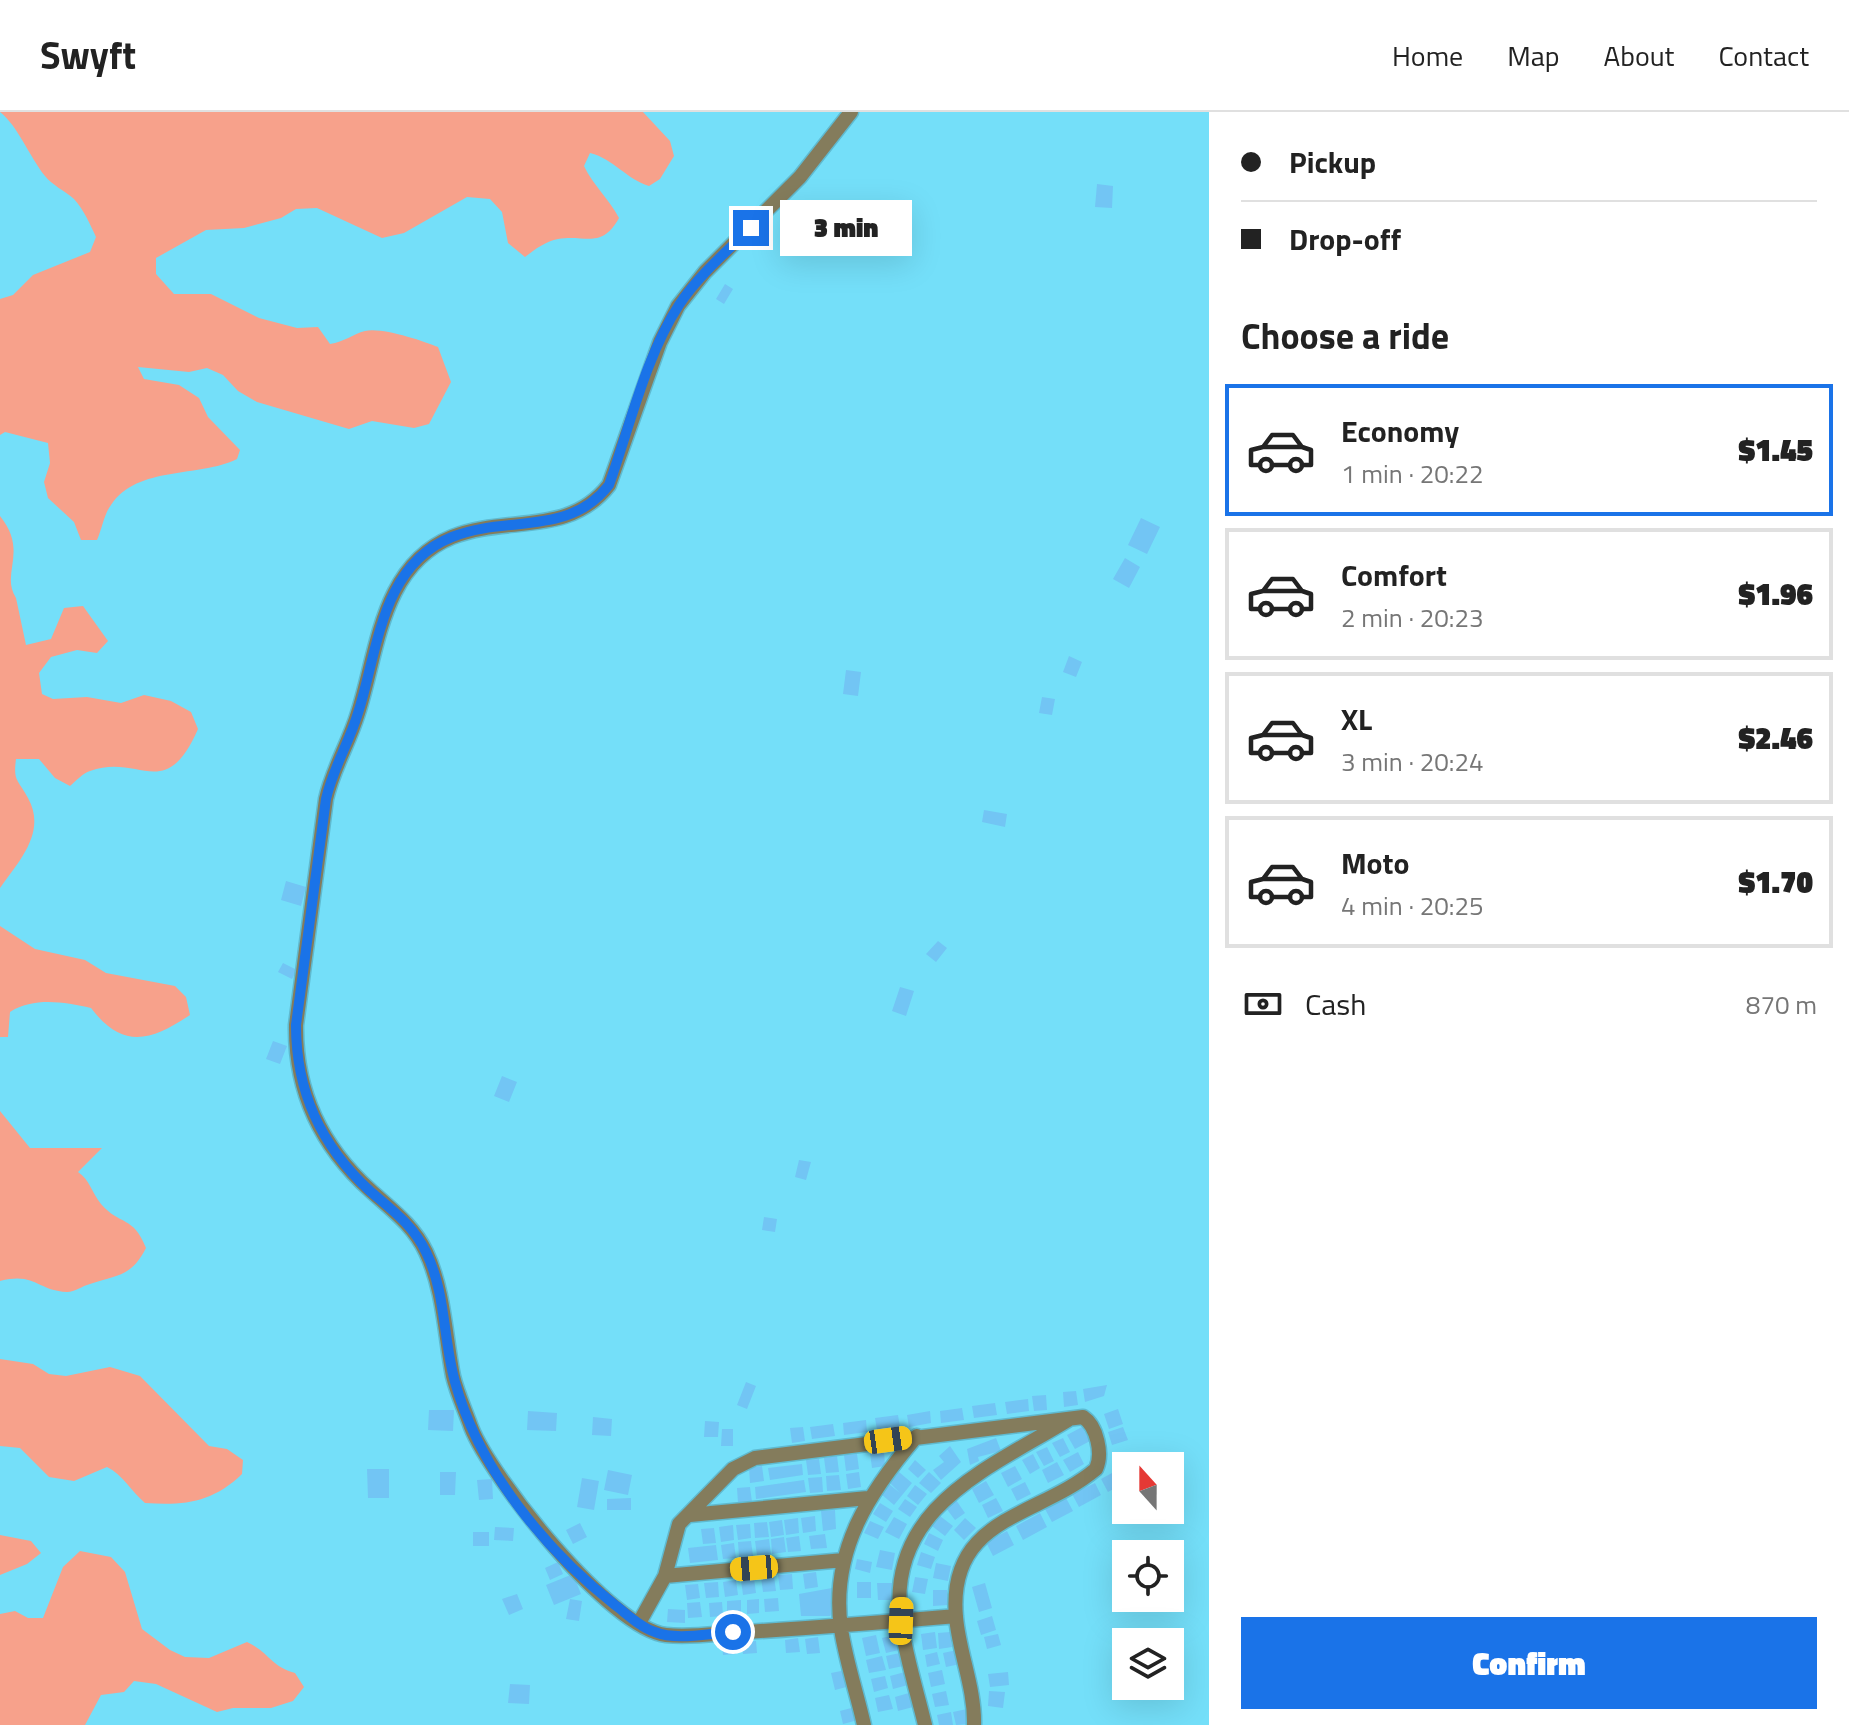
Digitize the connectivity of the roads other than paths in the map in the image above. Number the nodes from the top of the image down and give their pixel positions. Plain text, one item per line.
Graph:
1 (851, 112) edge
2 (1072, 1417) junction
3 (917, 1436) junction
4 (868, 1498) junction
5 (690, 1515) junction
6 (844, 1560) junction
7 (665, 1576) junction
8 (956, 1616) junction
9 (901, 1621) junction
10 (639, 1623) junction
11 (841, 1627) junction
12 (864, 1725) edge
13 (925, 1725) edge
14 (974, 1725) edge

1 - 10 street
2 - 3 street
2 - 8 street
2 - 9 street
3 - 4 street
3 - 5 street
4 - 5 street
4 - 6 street
5 - 7 street
6 - 7 street
6 - 11 street
7 - 10 street
8 - 9 street
8 - 14 street
9 - 11 street
9 - 13 street
10 - 11 street
11 - 12 street

